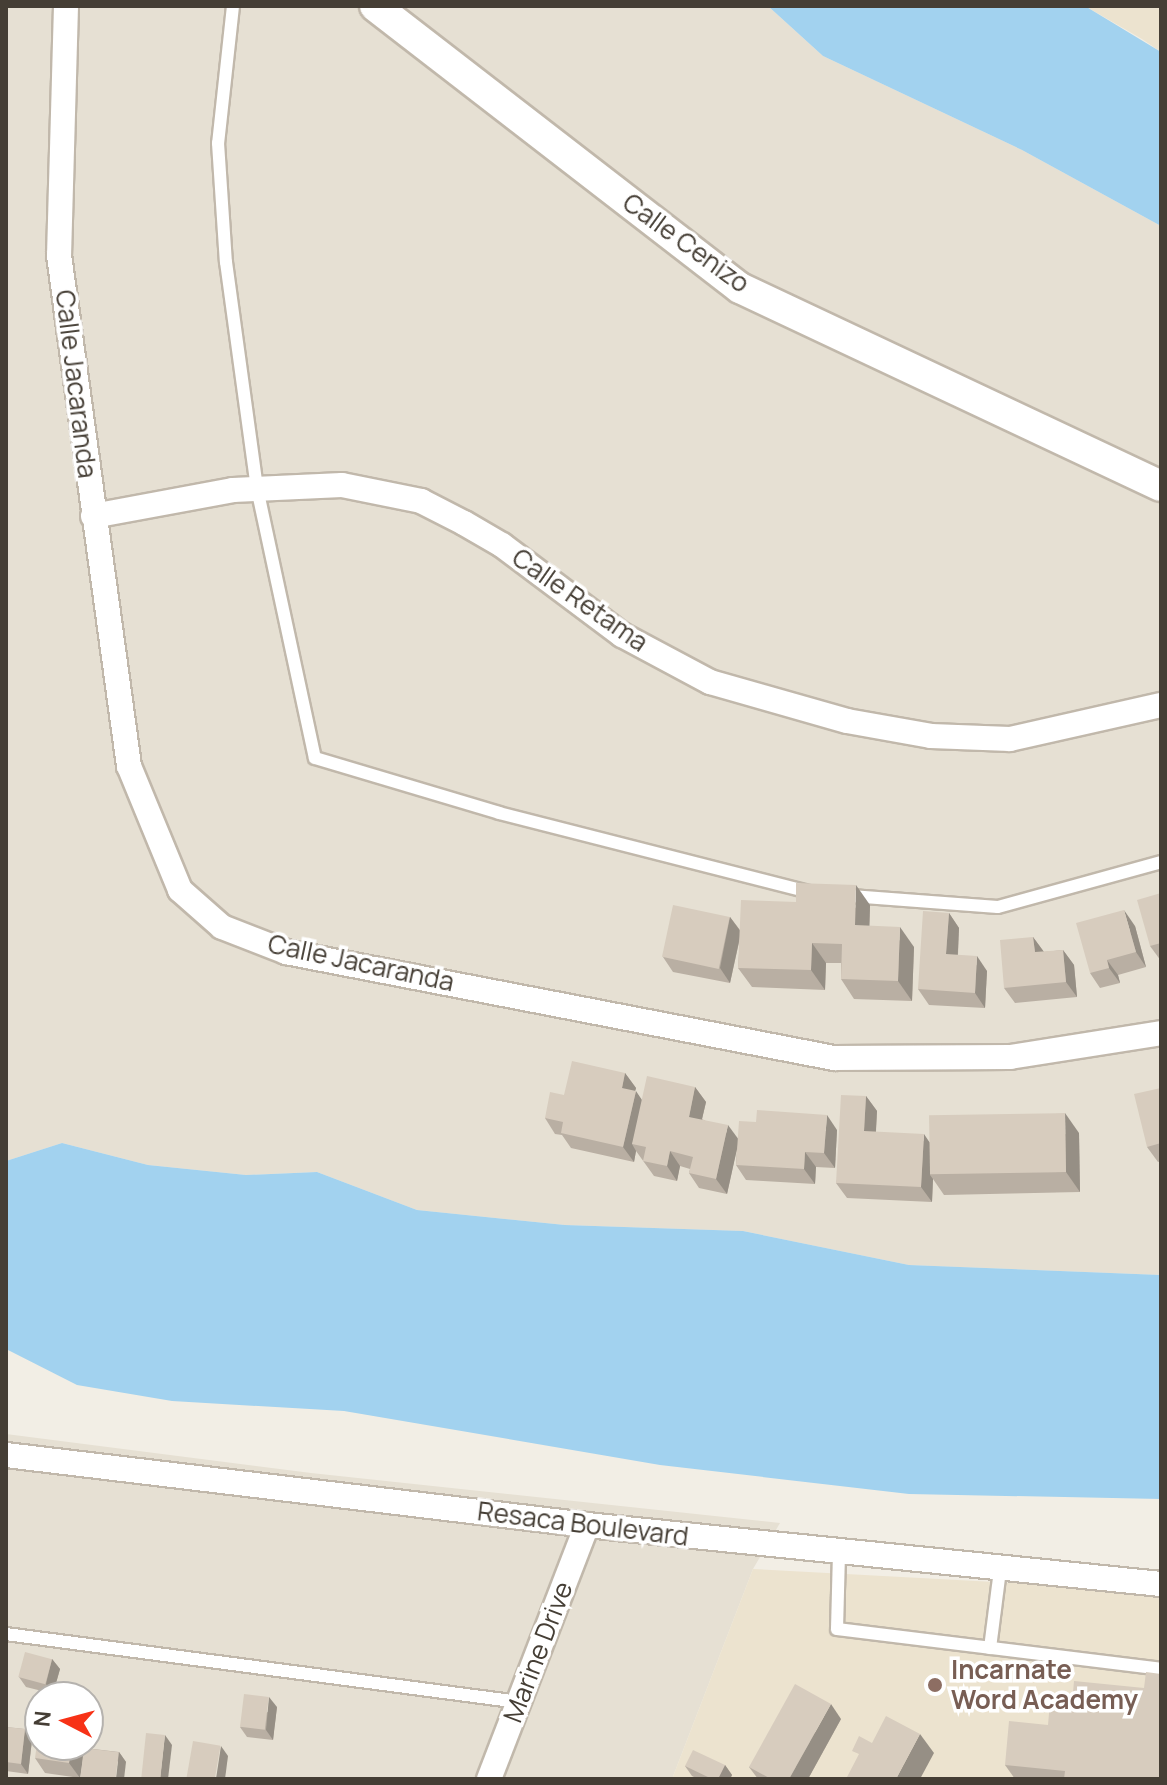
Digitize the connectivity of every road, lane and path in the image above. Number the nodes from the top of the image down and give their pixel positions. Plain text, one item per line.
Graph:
1 (66, 6) edge
2 (233, 6) edge
3 (375, 6) edge
4 (1161, 486) edge
5 (257, 488) junction
6 (93, 516) junction
7 (1161, 705) edge
8 (1161, 862) edge
9 (1161, 1033) edge
10 (6, 1455) edge
11 (587, 1525) junction
12 (839, 1553) junction
13 (1000, 1570) junction
14 (1161, 1584) edge
15 (6, 1634) edge
16 (990, 1648) junction
17 (1161, 1669) edge
18 (519, 1702) junction
19 (489, 1779) edge

1 - 6 street, Calle Jacaranda
2 - 5 lane
3 - 4 street, Calle Cenizo
5 - 6 street, Calle Retama
5 - 7 street, Calle Retama
5 - 8 lane
6 - 9 street, Calle Jacaranda
10 - 11 street, Resaca Boulevard
11 - 12 street, Resaca Boulevard
11 - 18 street, Marine Drive
12 - 13 street, Resaca Boulevard
12 - 16 lane
13 - 14 street, Resaca Boulevard
13 - 16 lane
15 - 18 lane
16 - 17 lane
18 - 19 street, Marine Drive

